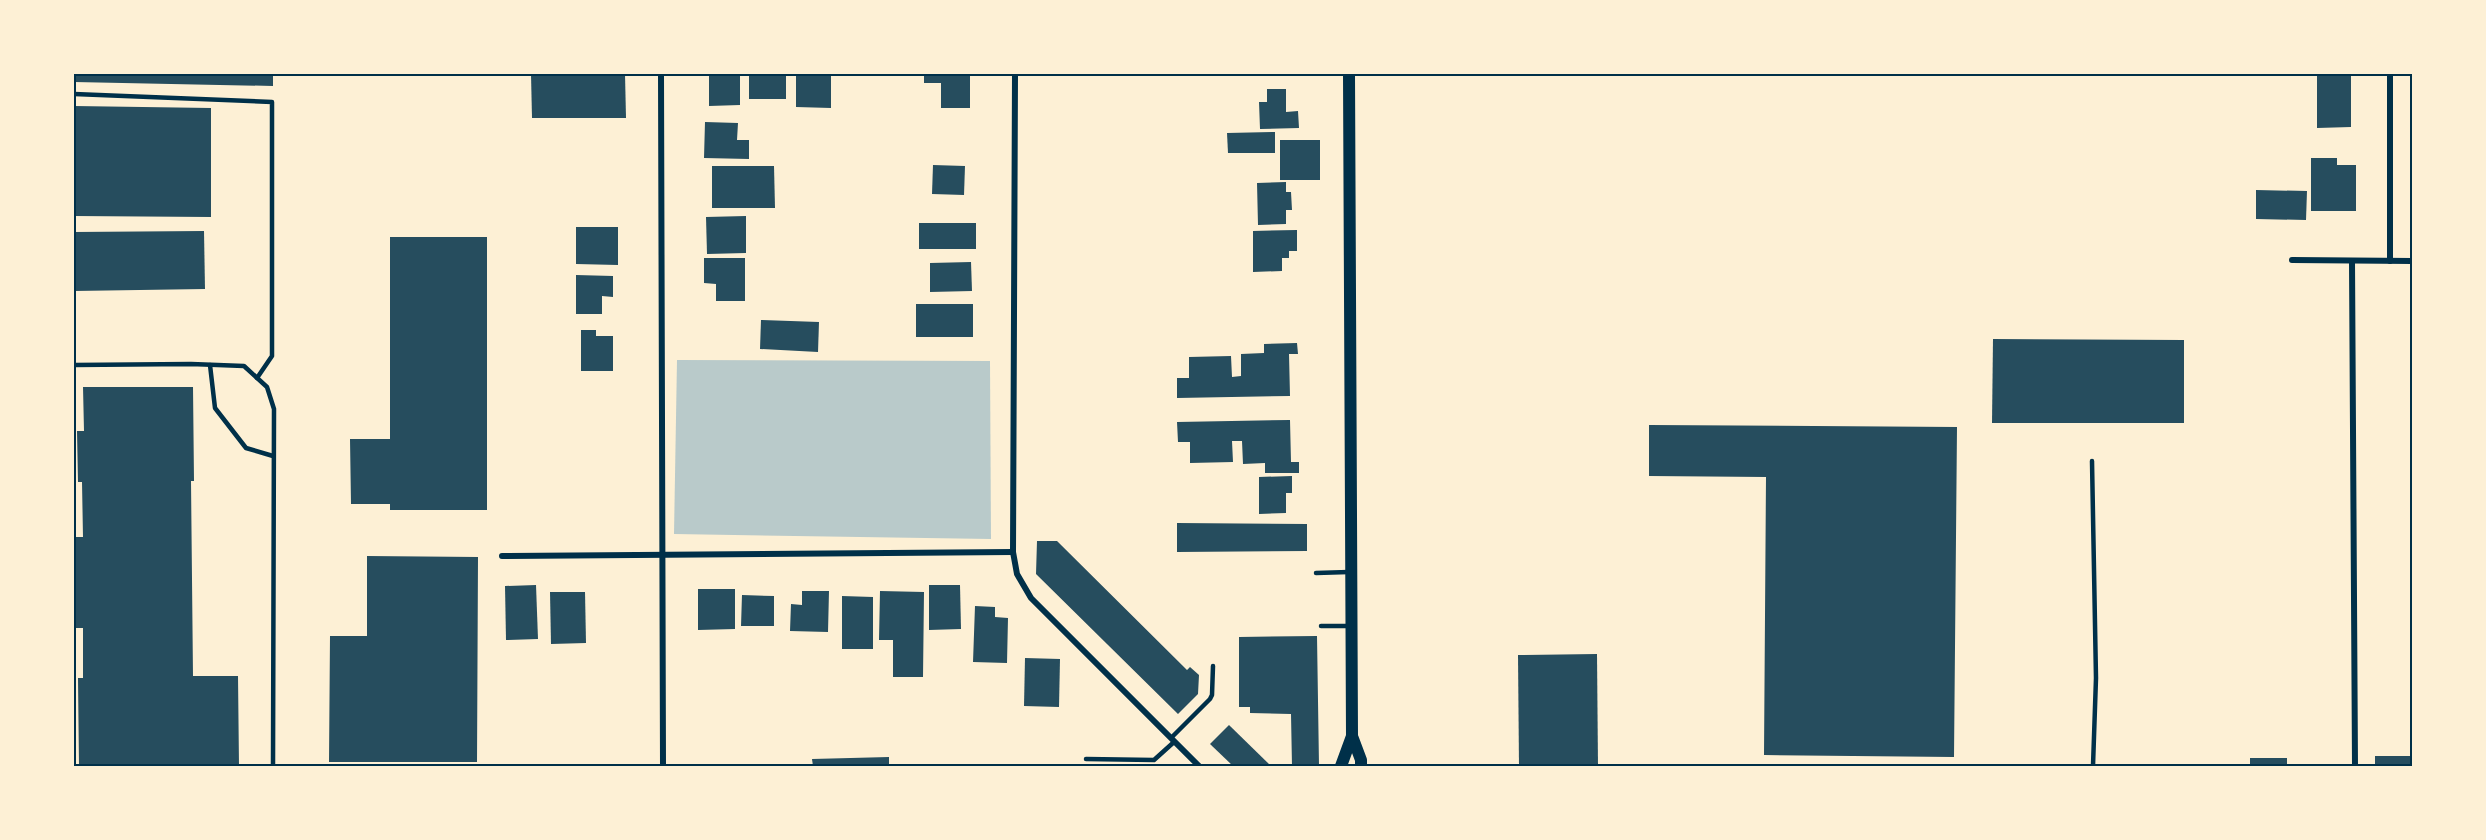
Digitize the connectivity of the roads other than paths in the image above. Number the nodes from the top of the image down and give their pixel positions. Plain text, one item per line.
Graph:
1 (662, 74) edge
2 (1015, 74) edge
3 (1349, 74) edge
4 (2390, 74) edge
5 (74, 94) edge
6 (2292, 260) dead end
7 (2352, 261) junction
8 (2390, 261) junction
9 (2412, 261) edge
10 (210, 364) junction
11 (74, 365) edge
12 (256, 378) junction
13 (273, 456) junction
14 (2092, 461) dead end
15 (1013, 552) junction
16 (664, 555) junction
17 (502, 556) dead end
18 (1351, 572) junction
19 (1316, 573) dead end
20 (1321, 626) dead end
21 (1352, 626) junction
22 (1213, 666) dead end
23 (1352, 736) junction
24 (1172, 740) junction
25 (1086, 759) dead end
26 (273, 766) edge
27 (663, 766) edge
28 (1199, 766) edge
29 (1341, 766) edge
30 (1361, 766) edge
31 (2093, 766) edge
32 (2355, 766) edge

1 - 16 street
2 - 15 street
3 - 18 main road
4 - 8 street
5 - 12 lane
6 - 7 street
7 - 8 street
7 - 32 street
8 - 9 street
10 - 11 lane
10 - 12 lane
10 - 13 lane
12 - 13 lane
13 - 26 lane
14 - 31 lane
15 - 16 street
15 - 24 street
16 - 17 street
16 - 27 street
18 - 19 lane
18 - 21 main road
20 - 21 lane
21 - 23 main road
22 - 24 lane
23 - 29 main road
23 - 30 main road
24 - 25 lane
24 - 28 street

